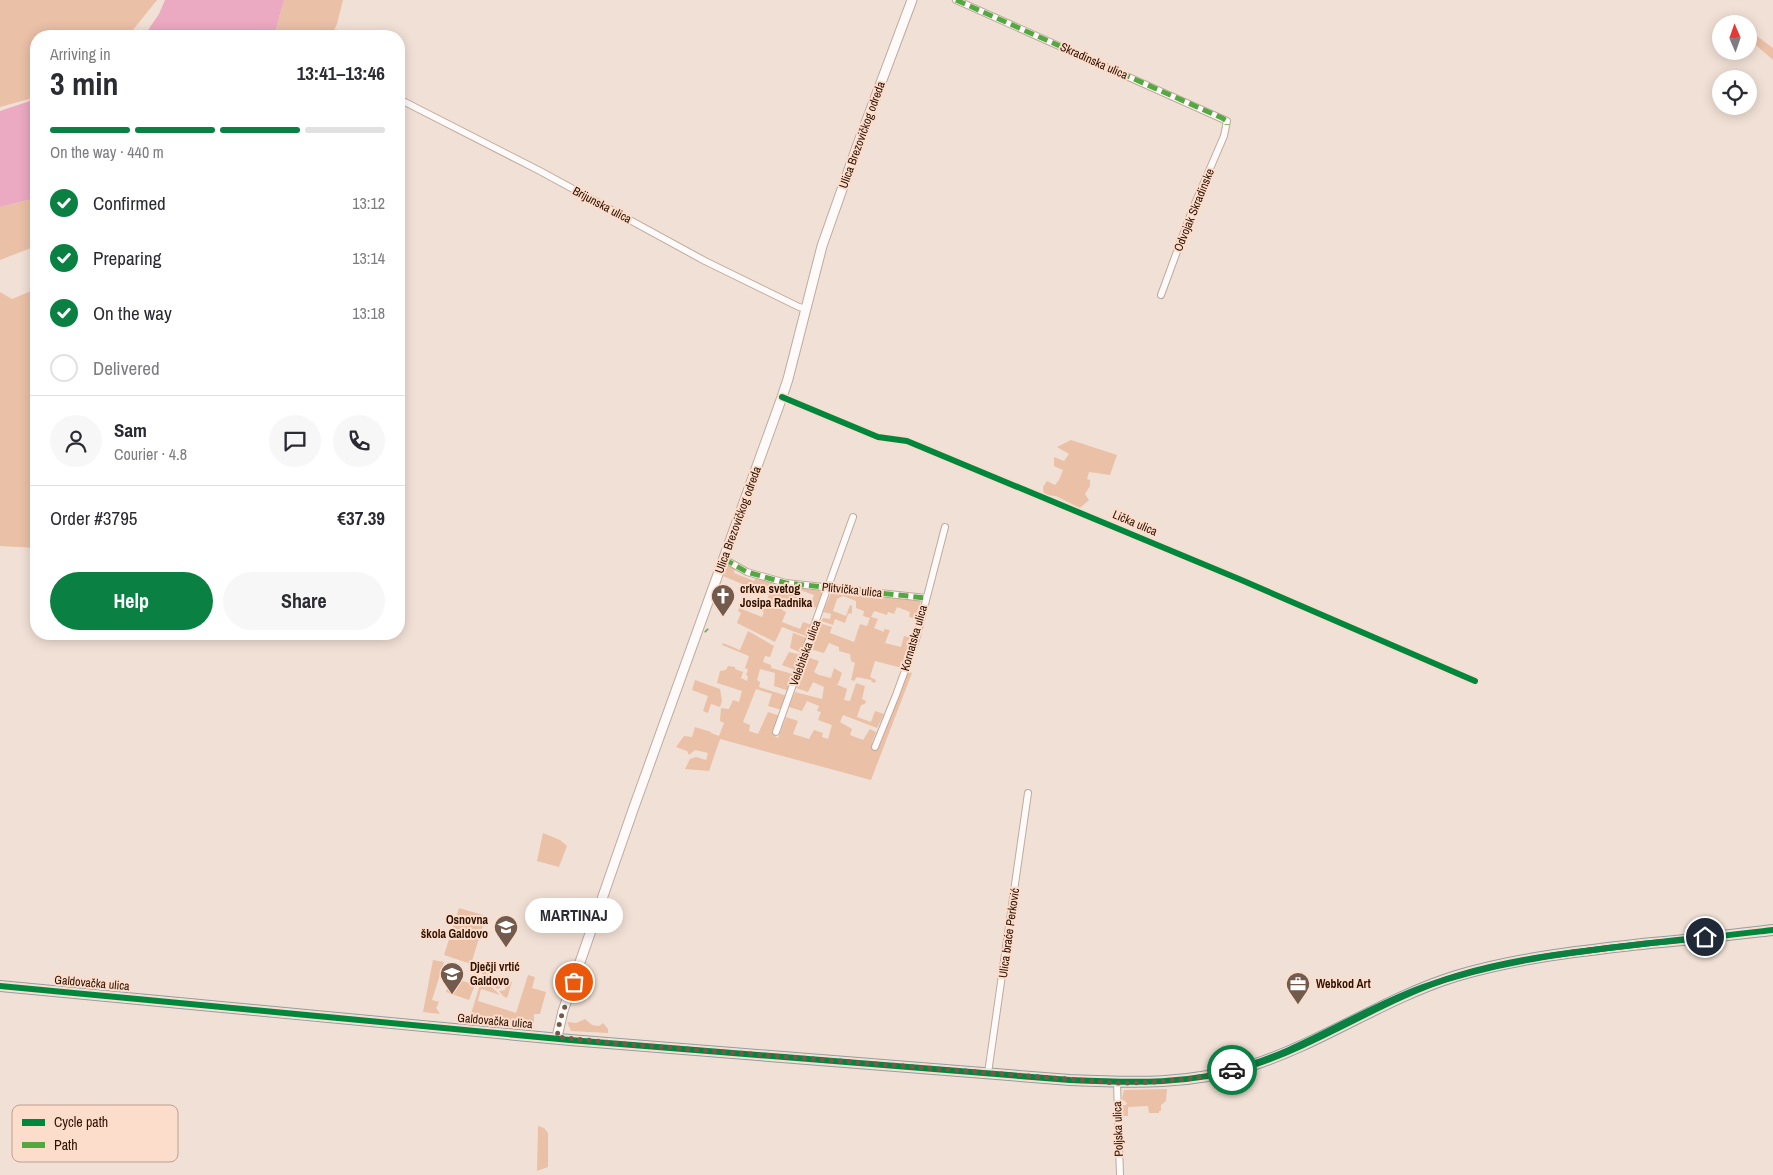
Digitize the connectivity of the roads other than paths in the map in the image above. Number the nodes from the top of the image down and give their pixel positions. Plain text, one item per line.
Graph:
1 (912, 0) edge
2 (956, 0) edge
3 (405, 102) edge
4 (1227, 125) joint
5 (1161, 295) dead end
6 (806, 310) junction
7 (782, 397) junction
8 (853, 517) dead end
9 (945, 527) dead end
10 (724, 559) junction
11 (828, 586) junction
12 (926, 598) junction
13 (1475, 681) dead end
14 (776, 732) dead end
15 (875, 746) dead end
16 (1028, 793) dead end
17 (1773, 930) edge
18 (0, 986) edge
19 (557, 1037) junction
20 (988, 1073) junction
21 (1117, 1083) junction
22 (1120, 1175) edge

1 - 6 main road, Ulica Brezovičkog odreda
2 - 4 street, Skradinska ulica
3 - 6 street, Brijunska ulica
4 - 5 street, Odvojak Skradinske
6 - 7 main road, Ulica Brezovičkog odreda
7 - 10 main road, Ulica Brezovičkog odreda
7 - 13 street, Lička ulica
8 - 11 street, Velebitska ulica
9 - 12 street, Kornatska ulica
10 - 11 street, Plitvička ulica
10 - 19 main road, Ulica Brezovičkog odreda
11 - 12 street, Plitvička ulica
11 - 14 street, Velebitska ulica
12 - 15 street, Kornatska ulica
16 - 20 street, Ulica braće Perković
17 - 21 main road, Galdovačka ulica
18 - 19 main road, Galdovačka ulica
19 - 20 main road, Galdovačka ulica
20 - 21 main road, Galdovačka ulica
21 - 22 street, Poljska ulica

